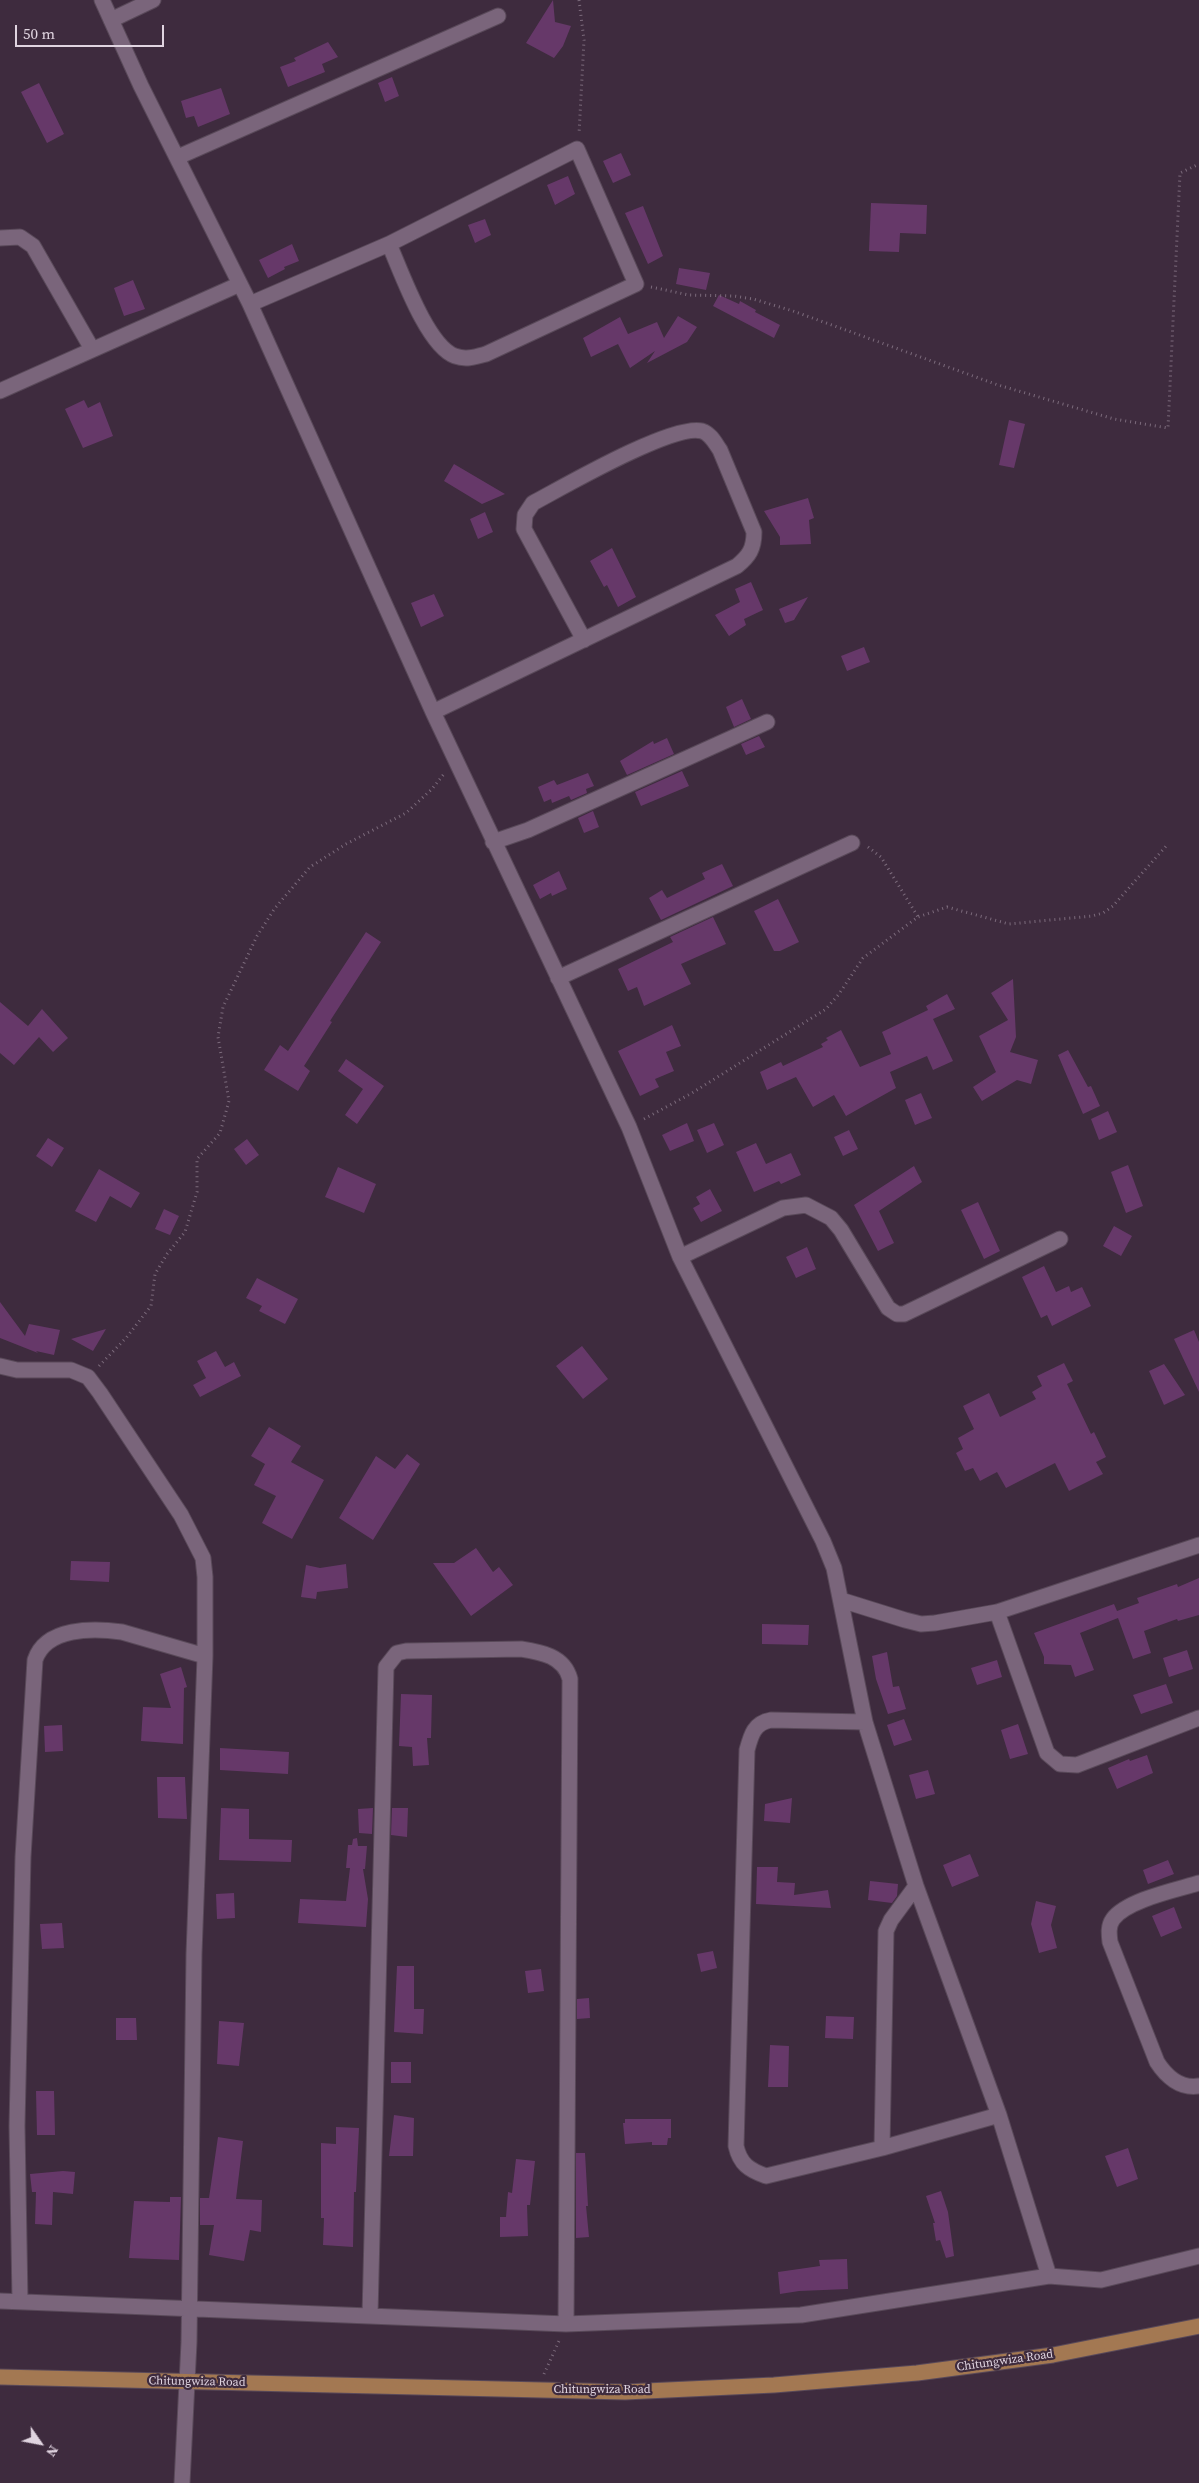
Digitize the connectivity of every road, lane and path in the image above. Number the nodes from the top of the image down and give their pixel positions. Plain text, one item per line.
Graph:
1 (102, 0) edge
2 (153, 0) edge
3 (579, 0) edge
4 (498, 16) dead end
5 (110, 20) junction
6 (577, 149) junction
7 (178, 157) junction
8 (1199, 164) edge
9 (0, 238) edge
10 (389, 244) junction
11 (240, 284) junction
12 (636, 284) junction
13 (250, 304) junction
14 (92, 349) junction
15 (0, 391) edge
16 (584, 640) junction
17 (433, 712) junction
18 (767, 722) dead end
19 (455, 760) junction
20 (493, 842) junction
21 (852, 844) joint
22 (1168, 845) dead end
23 (918, 917) junction
24 (558, 978) junction
25 (629, 1127) junction
26 (1060, 1239) dead end
27 (680, 1257) junction
28 (0, 1366) edge
29 (88, 1377) junction
30 (1199, 1545) edge
31 (841, 1600) junction
32 (996, 1612) junction
33 (205, 1656) junction
34 (1199, 1718) edge
35 (865, 1722) junction
36 (1199, 1883) edge
37 (916, 1886) junction
38 (1199, 2086) edge
39 (999, 2115) junction
40 (882, 2148) junction
41 (1199, 2256) edge
42 (1049, 2276) junction
43 (0, 2301) edge
44 (20, 2301) junction
45 (189, 2310) junction
46 (370, 2315) junction
47 (566, 2324) junction
48 (1199, 2326) edge
49 (0, 2377) edge
50 (187, 2382) junction
51 (537, 2390) junction
52 (182, 2483) edge

1 - 5 street
2 - 5 street
3 - 6 path
4 - 7 street
5 - 7 street
6 - 10 street
6 - 12 street
7 - 11 street
8 - 12 path
9 - 14 street
10 - 12 street
10 - 13 street
11 - 13 street
11 - 14 street
13 - 17 street
14 - 15 street
16 - 16 street
16 - 17 street
17 - 19 street
18 - 20 street
19 - 20 street
19 - 29 path
20 - 24 street
21 - 23 path
21 - 24 street
22 - 23 path
23 - 25 path
24 - 25 street
25 - 27 street
26 - 27 street
27 - 31 street
28 - 29 street
29 - 33 street
30 - 32 street
31 - 32 street
31 - 35 street
32 - 34 street
33 - 44 street
33 - 45 street
35 - 37 street
35 - 40 street
36 - 38 street
37 - 39 street
37 - 40 street
39 - 40 street
39 - 42 street
41 - 42 street
42 - 47 street
43 - 44 street
44 - 45 street
45 - 46 street
45 - 50 street
46 - 47 street
46 - 47 street
47 - 51 path
48 - 51 main road, Chitungwiza Road
49 - 50 main road, Chitungwiza Road
50 - 51 main road, Chitungwiza Road
50 - 52 street

